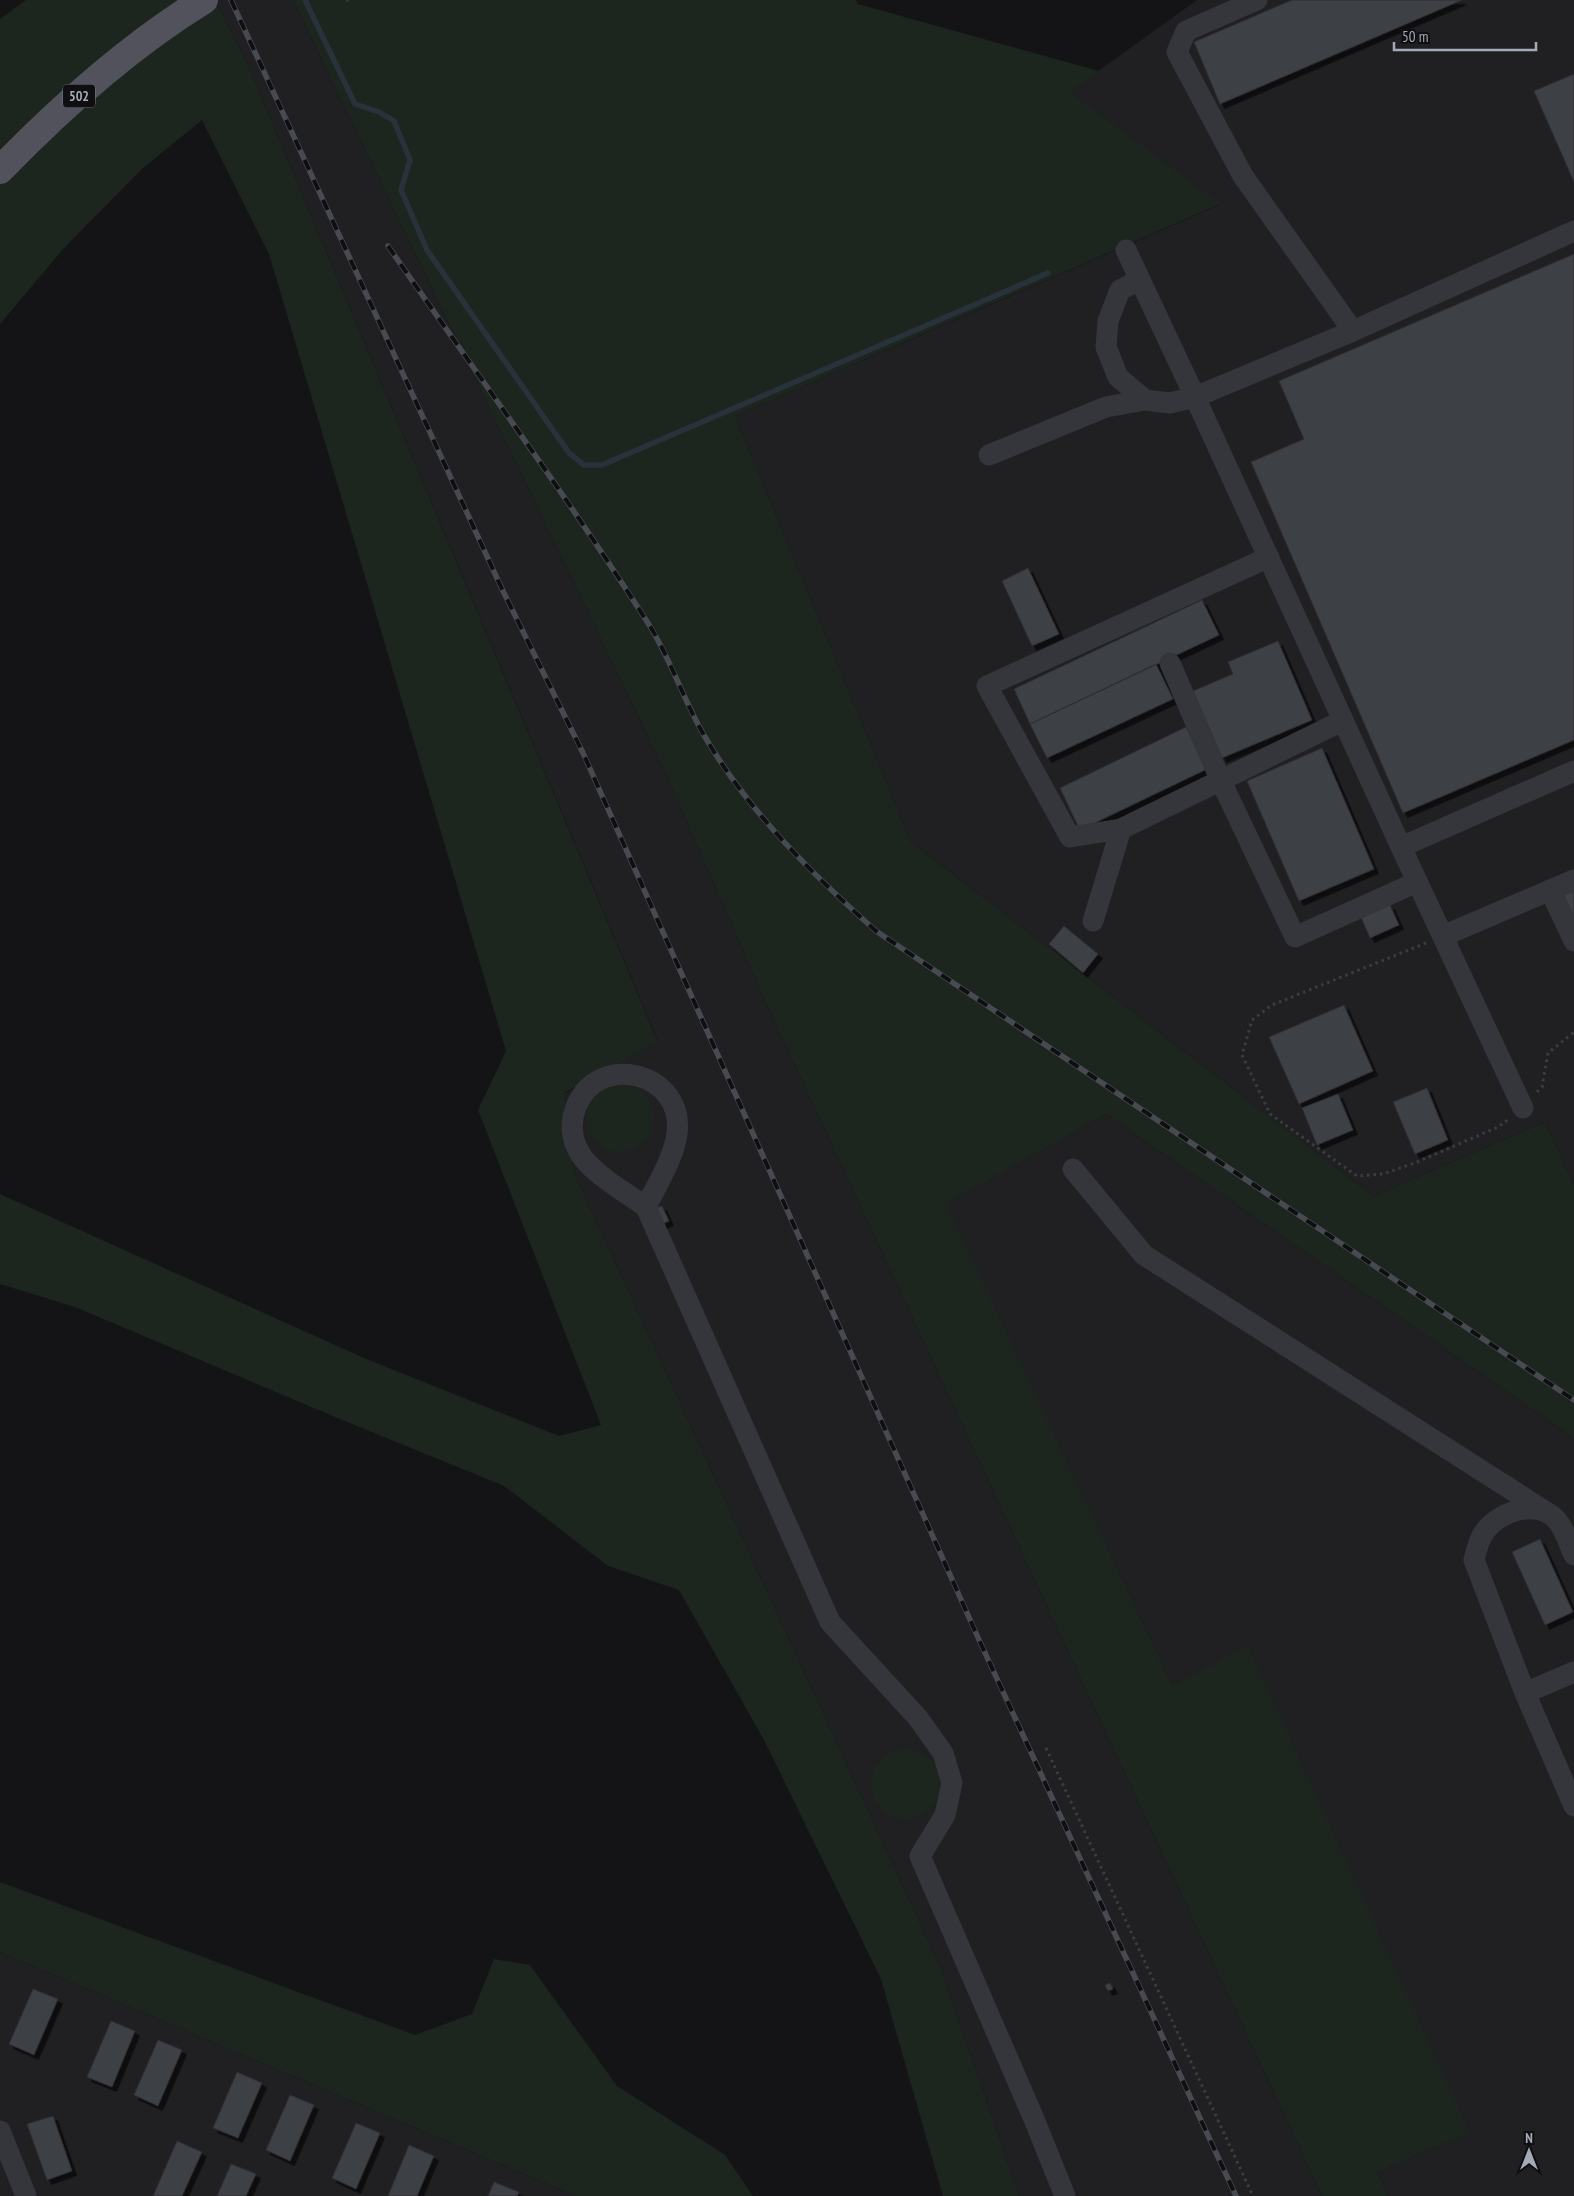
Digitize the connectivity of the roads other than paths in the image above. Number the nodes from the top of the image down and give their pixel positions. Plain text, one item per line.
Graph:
1 (204, 0) edge
2 (1256, 0) edge
3 (0, 170) edge
4 (1574, 232) edge
5 (1126, 250) dead end
6 (1140, 280) junction
7 (1353, 331) junction
8 (1195, 397) junction
9 (1144, 400) junction
10 (989, 455) dead end
11 (1269, 557) junction
12 (1170, 663) dead end
13 (1342, 721) junction
14 (1574, 772) edge
15 (1220, 780) junction
16 (1121, 829) junction
17 (1400, 847) junction
18 (1574, 880) edge
19 (1417, 882) junction
20 (1550, 890) junction
21 (1093, 921) dead end
22 (1443, 936) junction
23 (1574, 941) edge
24 (1523, 1108) road end
25 (1073, 1169) dead end
26 (646, 1207) junction
27 (1551, 1514) junction
28 (1574, 1555) edge
29 (1574, 1672) edge
30 (1525, 1693) junction
31 (1574, 1806) edge
32 (0, 2132) edge
33 (26, 2196) edge
34 (1065, 2196) edge

1 - 3 main road, 502
2 - 7 lane
4 - 7 lane
5 - 6 lane
6 - 8 lane
6 - 9 lane
7 - 8 lane
8 - 9 lane
8 - 11 lane
9 - 10 lane
11 - 13 lane
11 - 16 lane
12 - 15 lane
13 - 15 lane
13 - 17 lane
14 - 17 lane
15 - 16 lane
15 - 19 lane
16 - 21 lane
17 - 19 lane
18 - 20 lane
19 - 22 lane
20 - 22 lane
20 - 23 lane
22 - 24 lane
25 - 27 lane
26 - 26 lane
26 - 34 lane
27 - 28 lane
27 - 30 lane
29 - 30 lane
30 - 31 lane
32 - 33 lane

